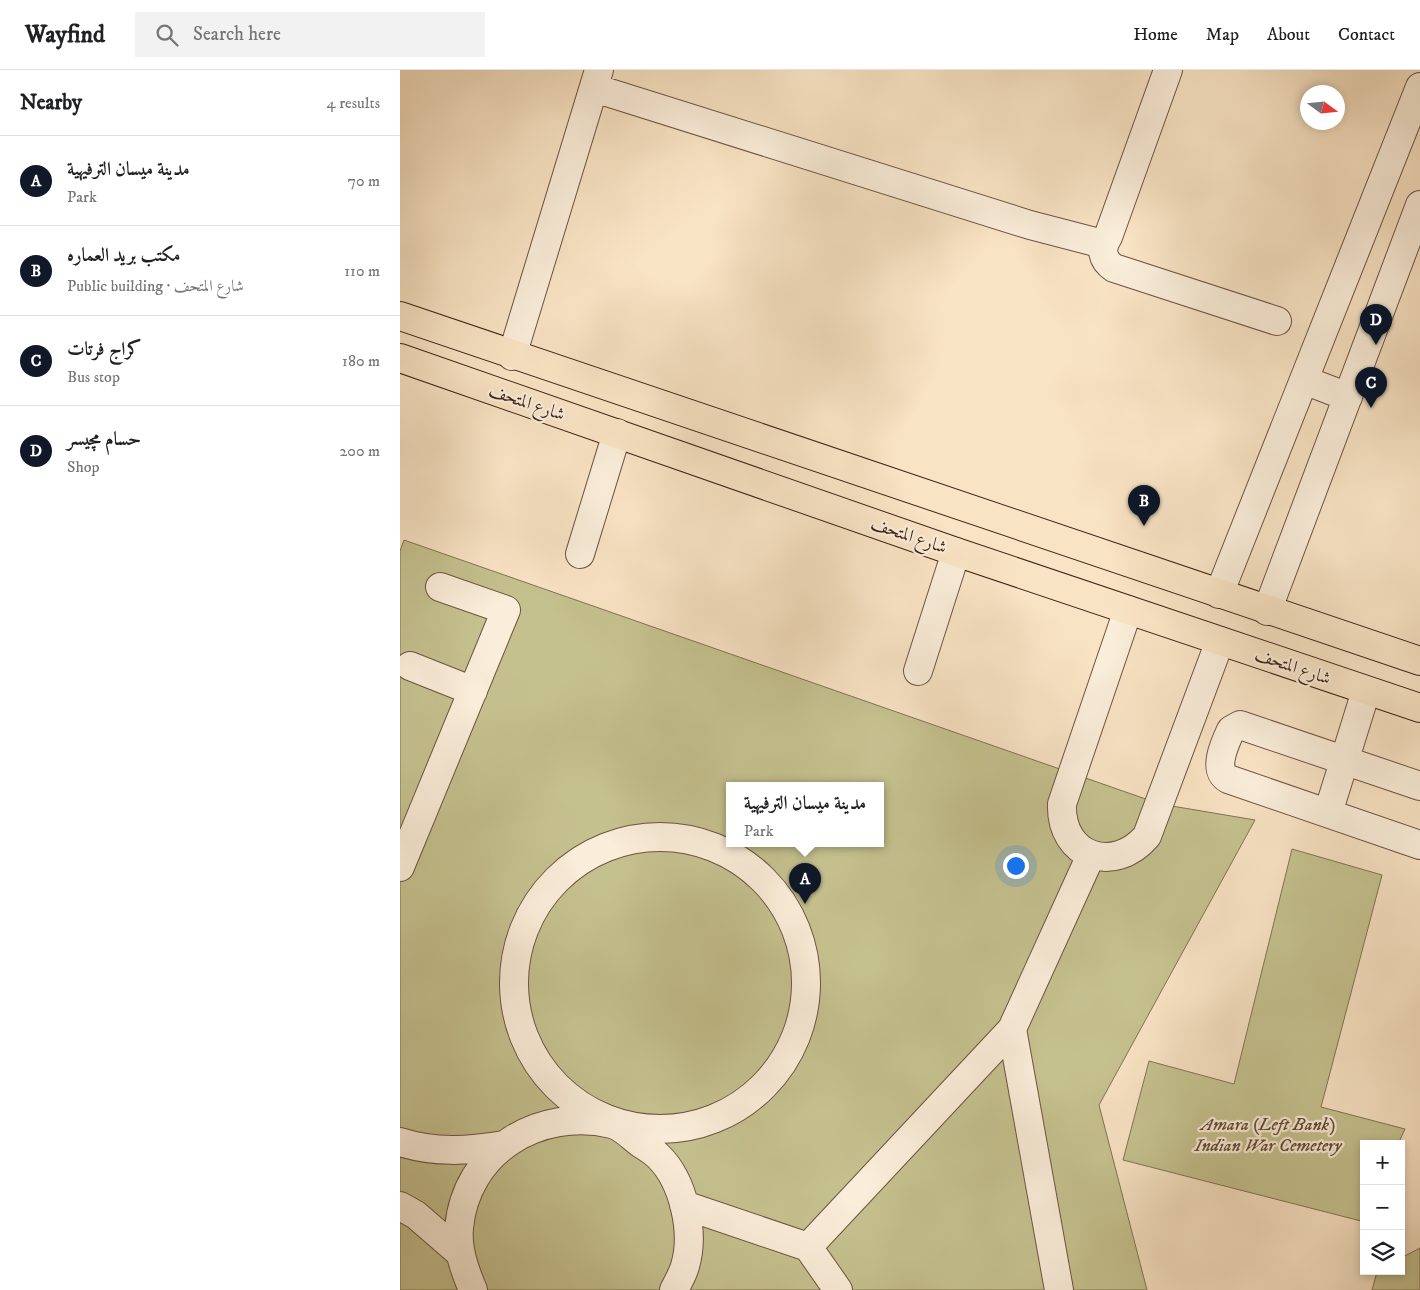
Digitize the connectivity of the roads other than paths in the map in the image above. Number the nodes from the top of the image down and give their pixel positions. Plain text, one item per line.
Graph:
1 (1168, 70) edge
2 (596, 79) edge
3 (1420, 87) edge
4 (1420, 205) edge
5 (1103, 244) junction
6 (1412, 250) edge
7 (400, 316) edge
8 (1277, 321) dead end
9 (512, 356) junction
10 (400, 358) edge
11 (1304, 380) junction
12 (1348, 397) junction
13 (617, 434) junction
14 (956, 552) junction
15 (580, 554) dead end
16 (440, 587) dead end
17 (1219, 594) junction
18 (1128, 610) junction
19 (1267, 611) junction
20 (1220, 641) junction
21 (1420, 661) edge
22 (410, 666) dead end
23 (918, 671) dead end
24 (473, 690) junction
25 (1366, 691) junction
26 (1420, 708) edge
27 (1344, 760) junction
28 (1420, 786) edge
29 (1328, 814) junction
30 (1420, 845) edge
31 (1091, 855) junction
32 (400, 867) edge
33 (1012, 1029) junction
34 (614, 1124) junction
35 (400, 1142) edge
36 (504, 1145) junction
37 (684, 1205) junction
38 (400, 1206) edge
39 (808, 1247) junction
40 (461, 1254) junction
41 (473, 1290) edge
42 (674, 1290) edge
43 (838, 1290) edge
44 (1058, 1290) edge

1 - 5 street
2 - 5 street
2 - 9 street
3 - 11 street
4 - 6 street
5 - 8 street
6 - 12 street
7 - 9 main road
9 - 17 main road
10 - 13 main road, شارع المتحف
11 - 12 street
11 - 17 street
12 - 19 street
13 - 14 main road, شارع المتحف
13 - 15 street
14 - 18 main road, شارع المتحف
14 - 23 street
16 - 24 street
17 - 19 main road
18 - 20 main road, شارع المتحف
18 - 31 street
19 - 21 main road
20 - 25 main road, شارع المتحف
20 - 31 street
22 - 24 street
24 - 32 street
25 - 26 main road, شارع المتحف
25 - 27 street
27 - 28 street
27 - 29 street
27 - 29 street
29 - 30 street
31 - 33 street
33 - 39 street
33 - 44 street
34 - 34 street
34 - 36 street
34 - 37 street
35 - 36 street
36 - 40 street
37 - 39 street
37 - 42 street
38 - 40 street
39 - 43 street
40 - 41 street

